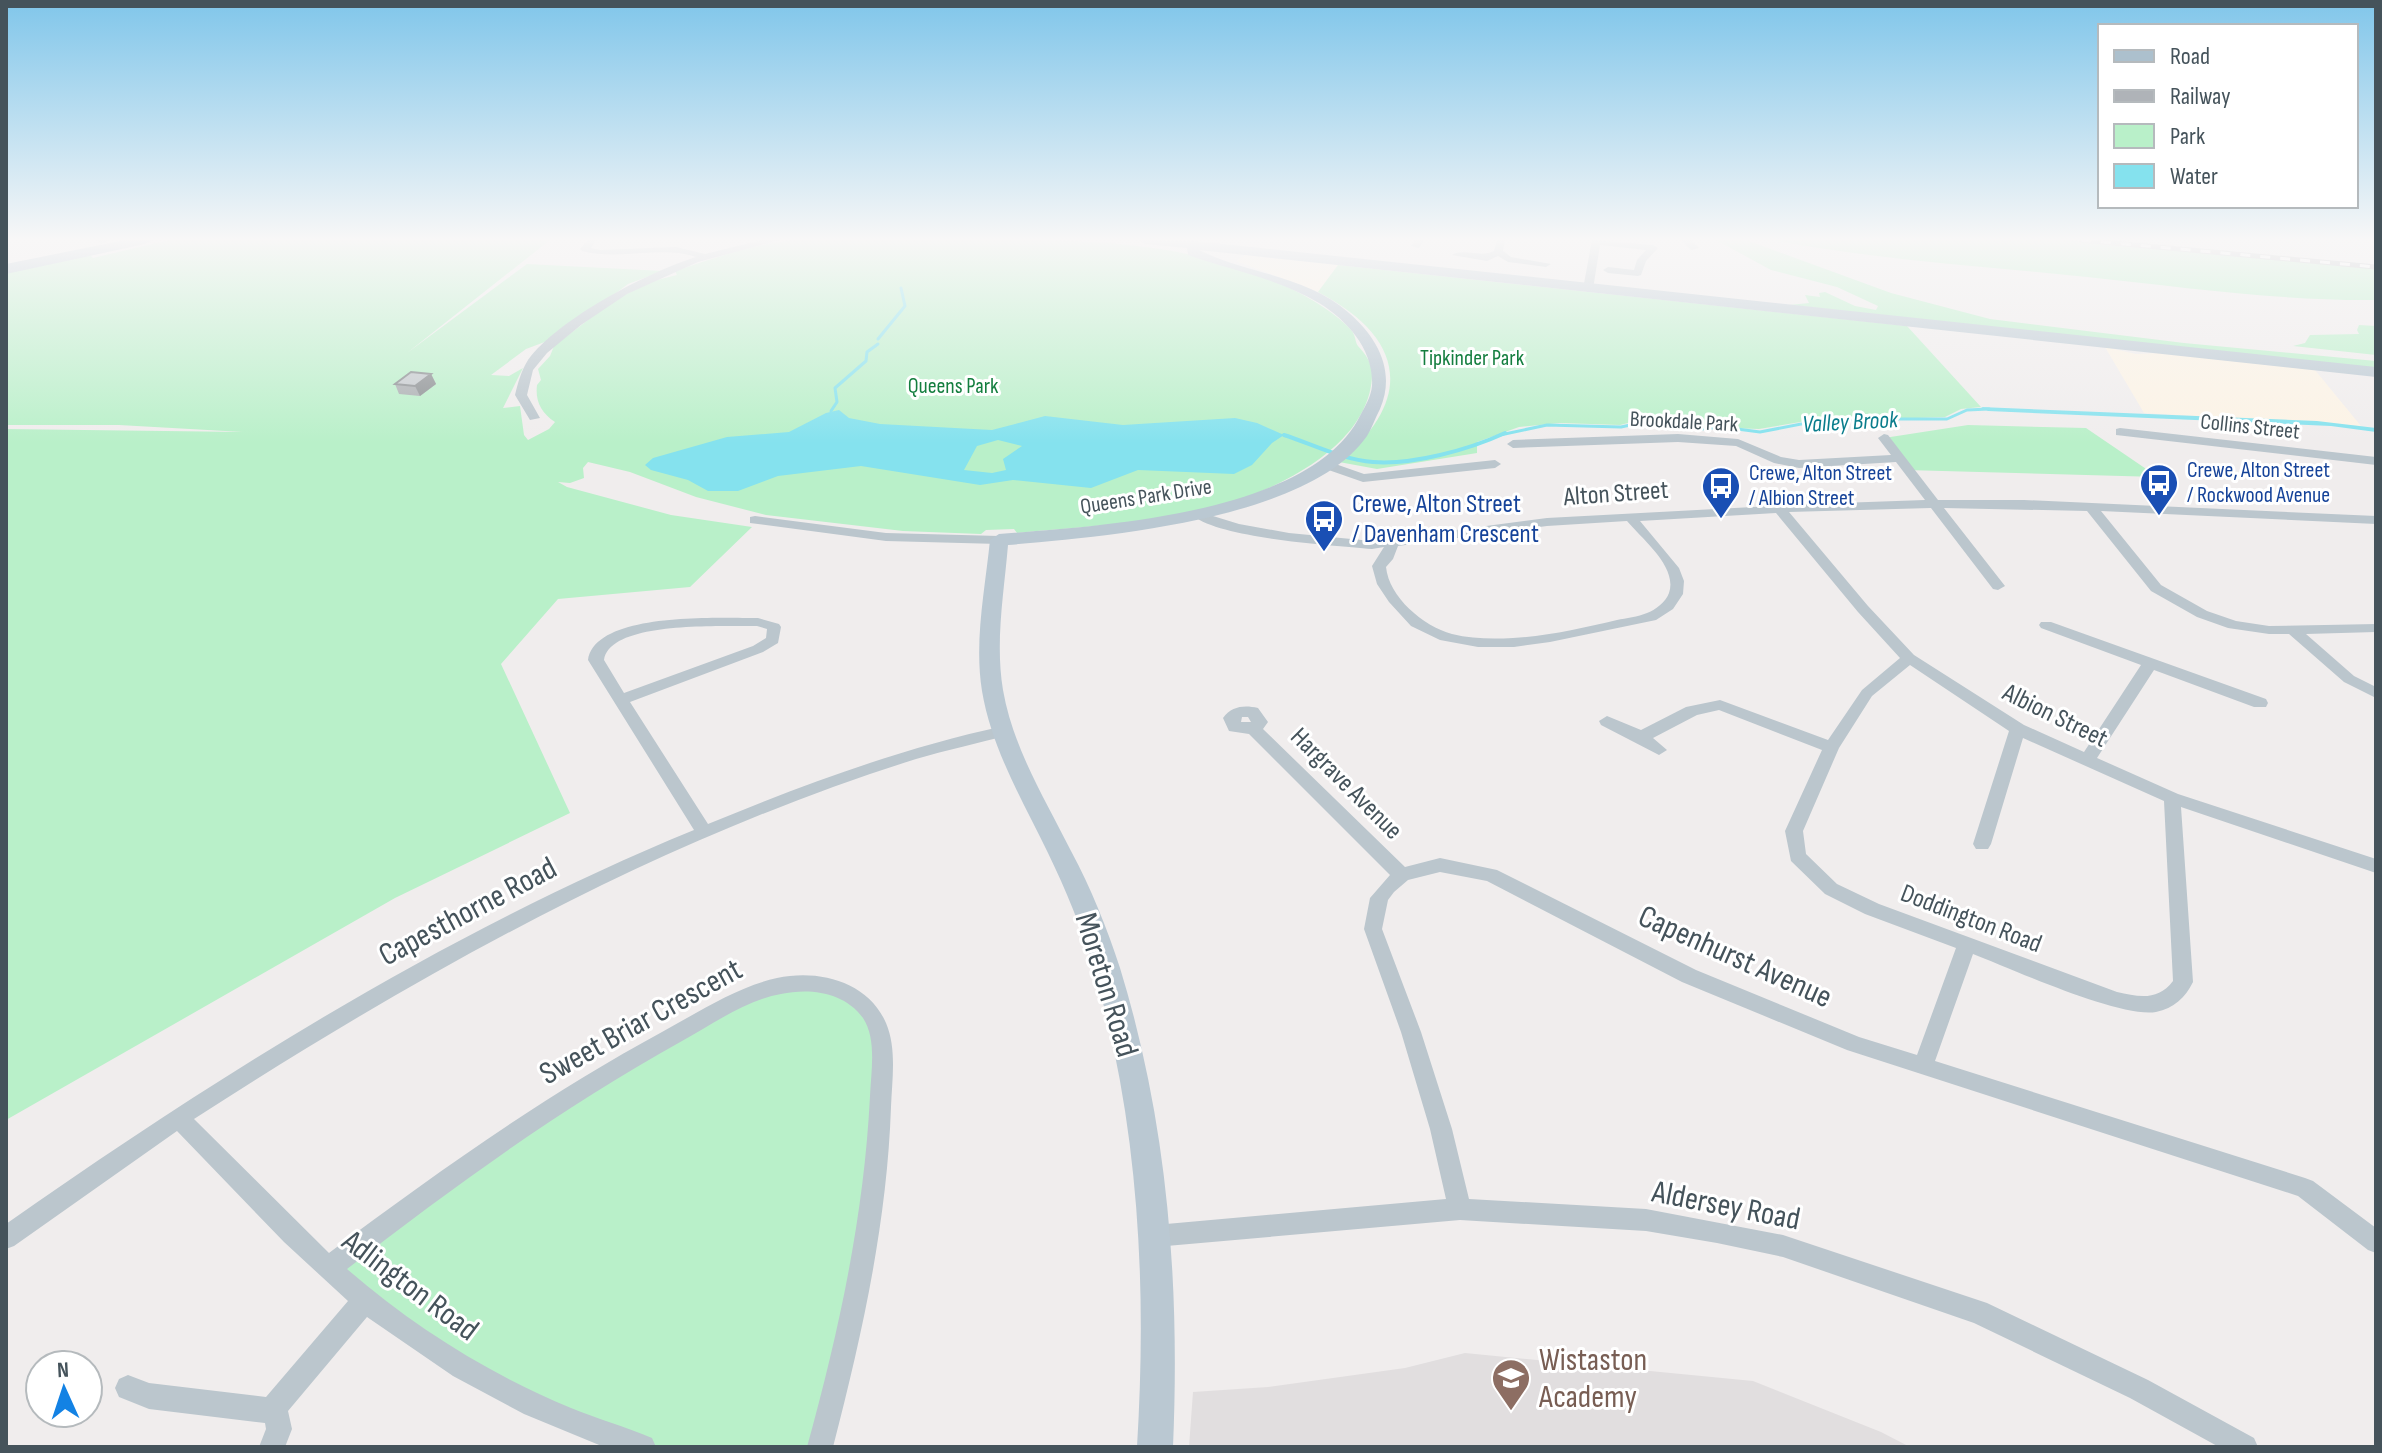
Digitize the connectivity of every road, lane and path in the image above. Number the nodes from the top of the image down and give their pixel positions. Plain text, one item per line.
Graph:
1 (600, 308) edge
2 (1331, 308) edge
3 (1767, 308) edge
4 (2376, 372) edge
5 (534, 418) dead end
6 (2120, 432) dead end
7 (1884, 438) dead end
8 (1513, 444) dead end
9 (1334, 457) junction
10 (1897, 458) junction
11 (2376, 461) edge
12 (1495, 464) dead end
13 (1933, 503) junction
14 (1778, 507) junction
15 (2091, 507) junction
16 (1200, 516) junction
17 (1630, 517) junction
18 (755, 520) dead end
19 (2376, 520) edge
20 (999, 540) junction
21 (1392, 544) junction
22 (1998, 586) dead end
23 (2046, 625) dead end
24 (2376, 628) edge
25 (2293, 630) junction
26 (1909, 658) junction
27 (2149, 665) junction
28 (2376, 693) edge
29 (622, 699) junction
30 (2260, 703) dead end
31 (1607, 721) dead end
32 (1254, 729) dead end
33 (2018, 729) junction
34 (1004, 731) junction
35 (1641, 737) junction
36 (1831, 747) junction
37 (1659, 750) dead end
38 (2088, 759) junction
39 (2172, 798) junction
40 (704, 831) junction
41 (1982, 844) dead end
42 (2376, 866) edge
43 (1402, 875) junction
44 (1966, 946) junction
45 (1923, 1067) junction
46 (178, 1117) junction
47 (1460, 1209) junction
48 (1155, 1236) junction
49 (6, 1238) edge
50 (2376, 1242) edge
51 (329, 1268) junction
52 (365, 1300) junction
53 (128, 1388) dead end
54 (271, 1411) junction
55 (272, 1447) edge
56 (643, 1447) edge
57 (820, 1447) edge
58 (1155, 1447) edge
59 (2245, 1447) edge

1 - 5 street
2 - 9 street, Queens Park Drive
3 - 4 street
6 - 11 street, Collins Street
7 - 10 street
8 - 10 street, Brookdale Park
9 - 12 street
9 - 16 street, Queens Park Drive
10 - 13 street
13 - 14 street, Alton Street
13 - 15 street, Alton Street
13 - 22 street
14 - 17 street, Alton Street
14 - 26 street, Albion Street
15 - 19 street, Alton Street
15 - 25 street
16 - 20 street, Queens Park Drive
16 - 21 street, Alton Street
17 - 21 street, Alton Street
17 - 21 street
18 - 20 street, Queens Park Drive
20 - 34 street, Moreton Road
23 - 27 street
24 - 25 street
25 - 28 street
26 - 33 street, Albion Street
26 - 36 street, Doddington Road
27 - 30 street
27 - 38 street
29 - 29 street
29 - 40 street
31 - 35 street
32 - 43 street, Hargrave Avenue
33 - 38 street, Albion Street
33 - 41 street
34 - 40 street, Capesthorne Road
34 - 48 street, Moreton Road
35 - 36 street
35 - 37 street
36 - 44 street, Doddington Road
38 - 39 street, Albion Street
39 - 42 street, Albion Street
39 - 44 street, Doddington Road
40 - 46 street, Capesthorne Road
43 - 45 street, Capenhurst Avenue
43 - 47 street
44 - 45 street
45 - 50 street, Capenhurst Avenue
46 - 49 street, Capesthorne Road
46 - 51 street, Adlington Road
47 - 48 street, Aldersey Road
47 - 59 street, Aldersey Road
48 - 58 street, Moreton Road
51 - 52 street, Adlington Road
51 - 57 street, Sweet Briar Crescent
52 - 54 street
52 - 56 street, Adlington Road
53 - 54 street
54 - 55 street

